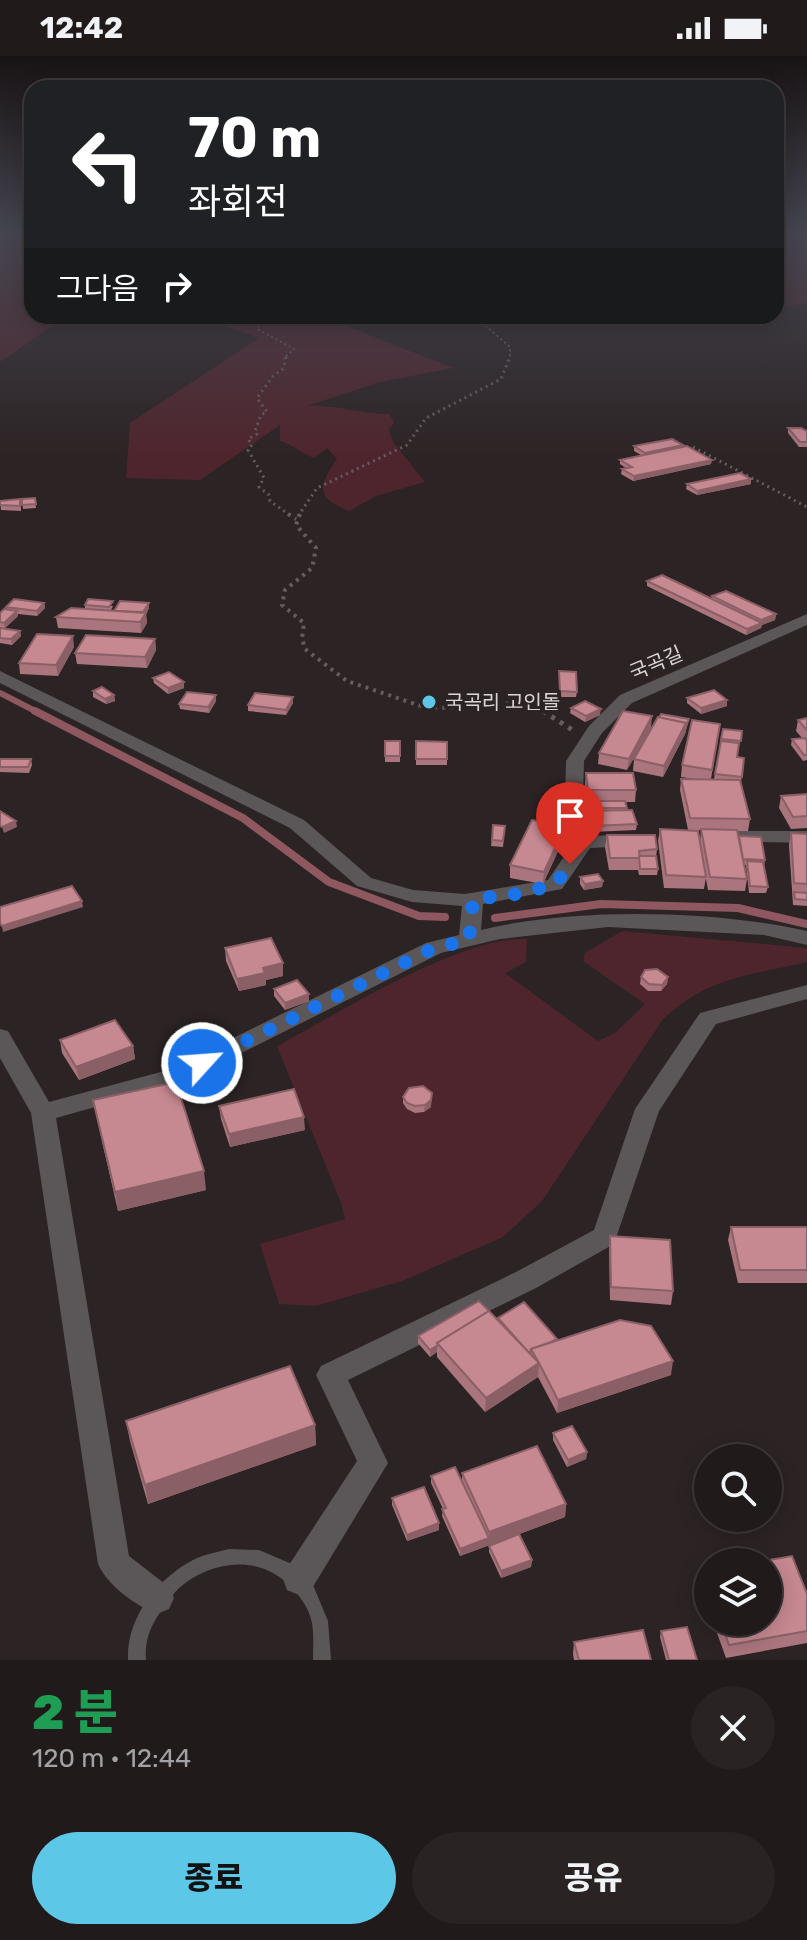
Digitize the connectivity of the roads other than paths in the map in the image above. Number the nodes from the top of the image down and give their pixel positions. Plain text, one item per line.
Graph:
1 (807, 619) edge
2 (0, 676) edge
3 (21, 690) junction
4 (0, 699) edge
5 (705, 837) edge
6 (807, 837) edge
7 (644, 839) edge
8 (584, 842) junction
9 (473, 899) junction
10 (807, 938) edge
11 (469, 940) junction
12 (807, 992) edge
13 (0, 1037) edge
14 (43, 1113) junction
15 (299, 1579) junction
16 (157, 1598) junction
17 (137, 1660) edge
18 (322, 1660) edge

1 - 8 street, 국곡길
2 - 3 street
3 - 4 street
3 - 9 street
5 - 6 street
7 - 8 street
8 - 9 street
9 - 11 street
10 - 11 street
11 - 14 street
12 - 15 street
13 - 14 street
14 - 16 street
15 - 16 lane
15 - 18 lane
16 - 17 lane

